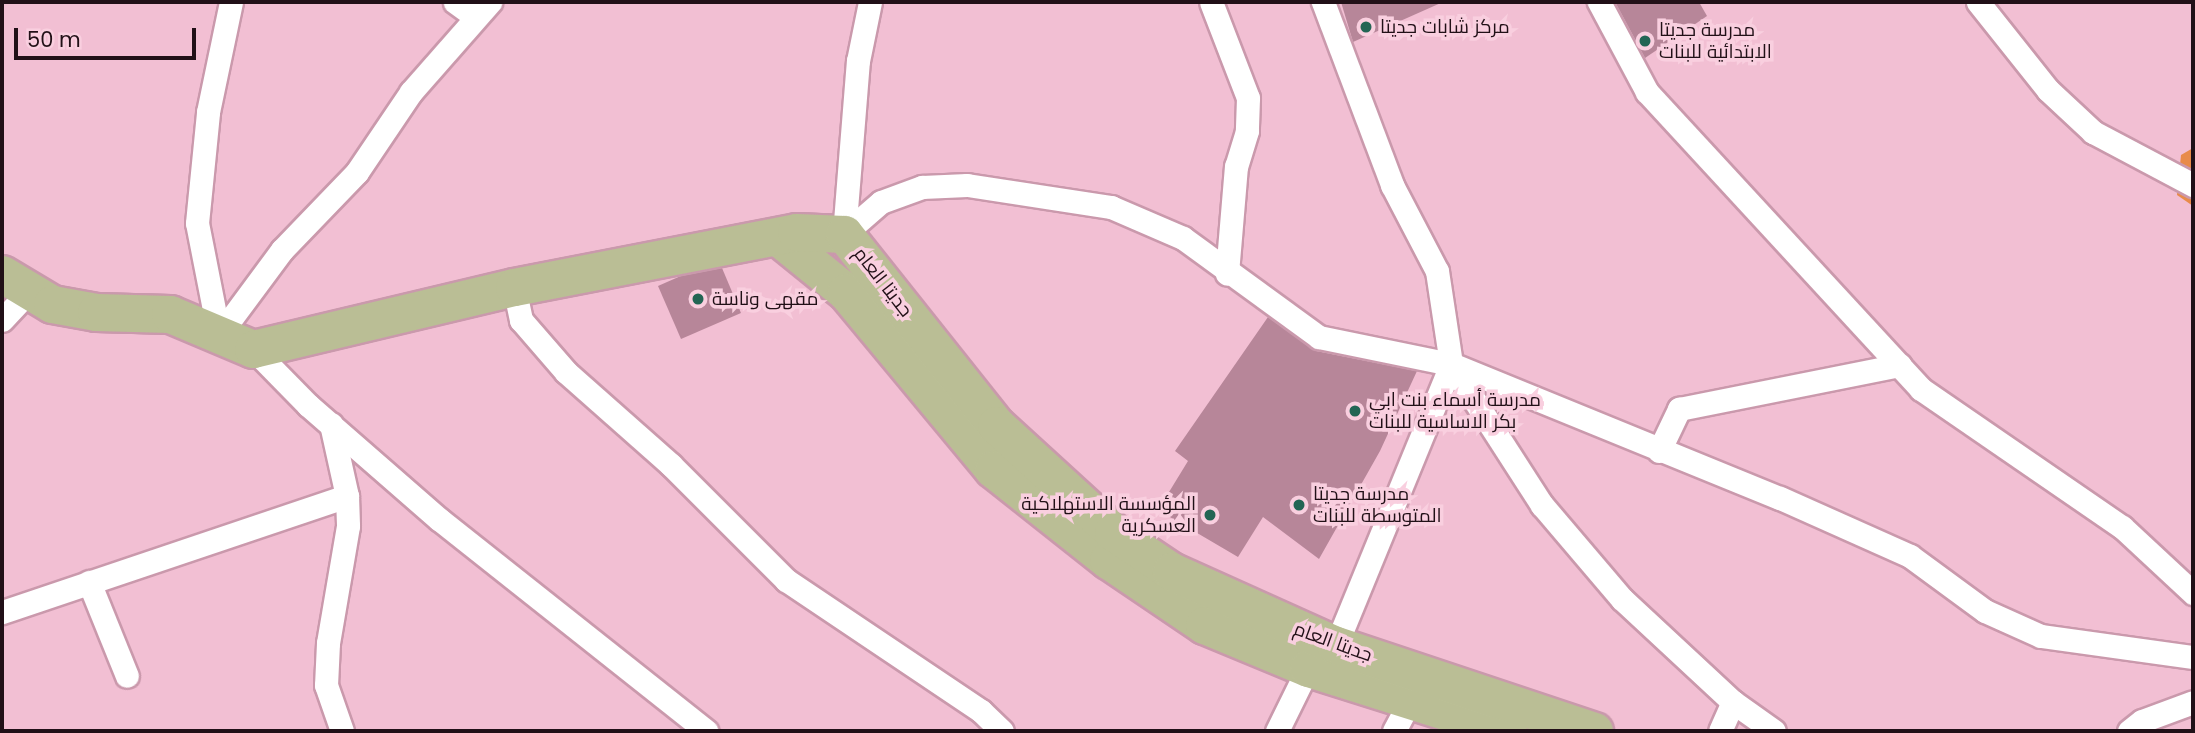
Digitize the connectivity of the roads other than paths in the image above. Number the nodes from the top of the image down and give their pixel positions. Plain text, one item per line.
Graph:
1 (231, 2) edge
2 (455, 2) edge
3 (870, 2) edge
4 (1210, 2) edge
5 (1323, 2) edge
6 (1599, 2) edge
7 (1978, 2) edge
8 (482, 9) edge
9 (2193, 185) edge
10 (844, 234) junction
11 (778, 236) junction
12 (1227, 274) junction
13 (14, 284) edge
14 (514, 287) junction
15 (2, 320) edge
16 (219, 335) junction
17 (253, 349) junction
18 (1451, 364) junction
19 (1900, 365) junction
20 (331, 424) junction
21 (1659, 451) junction
22 (347, 496) junction
23 (89, 582) junction
24 (2193, 593) edge
25 (2, 612) edge
26 (1336, 645) junction
27 (2193, 657) edge
28 (1308, 668) junction
29 (127, 676) dead end
30 (1411, 699) junction
31 (1733, 702) junction
32 (2193, 702) edge
33 (1477, 707) junction
34 (342, 731) edge
35 (706, 731) edge
36 (1002, 731) edge
37 (1277, 731) edge
38 (1394, 731) edge
39 (1508, 731) edge
40 (1594, 731) edge
41 (1720, 731) edge
42 (1774, 731) edge
43 (2129, 731) edge

1 - 16 street
2 - 8 street
3 - 10 street
4 - 12 street
5 - 18 street
6 - 19 street
7 - 9 street
8 - 16 street
10 - 11 main road, جديتا العام
10 - 12 street
10 - 26 main road, جديتا العام
11 - 14 main road
11 - 28 main road, جديتا العام
12 - 18 street
13 - 15 street
13 - 16 main road
14 - 17 main road
14 - 36 street
16 - 17 main road
17 - 20 street
18 - 21 street
18 - 26 street
18 - 31 street
19 - 21 street
19 - 24 street
20 - 22 street
20 - 35 street
21 - 27 street
22 - 23 street
22 - 34 street
23 - 25 street
23 - 29 street
26 - 33 main road, جديتا العام
28 - 30 main road, جديتا العام
28 - 37 street
30 - 33 main road, جديتا العام
30 - 38 street
31 - 41 street
31 - 42 street
32 - 43 street
33 - 39 main road, جديتا العام
33 - 40 main road, جديتا العام

